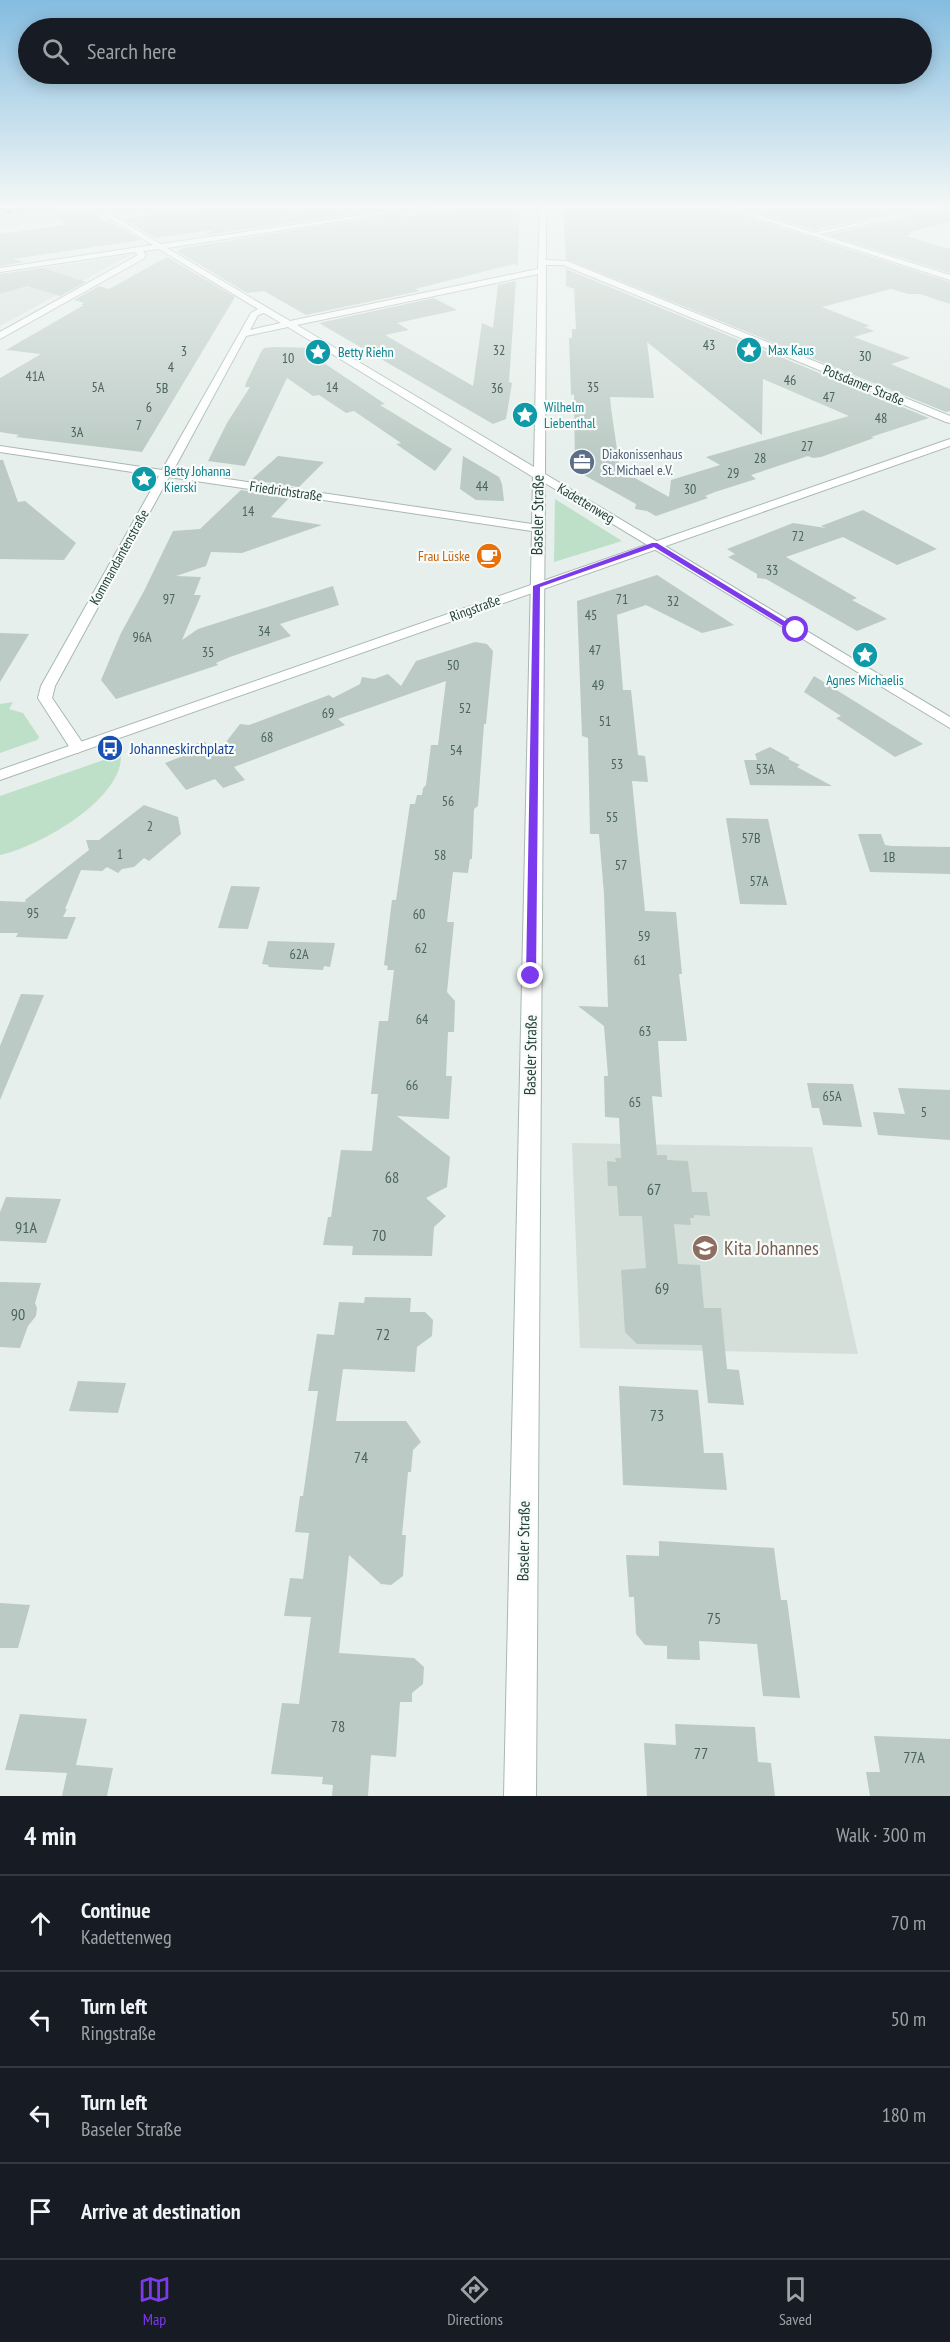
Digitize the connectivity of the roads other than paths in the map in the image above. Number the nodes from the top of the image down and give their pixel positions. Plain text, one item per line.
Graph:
1 (81, 291) edge
2 (233, 291) edge
3 (438, 291) edge
4 (542, 291) edge
5 (632, 291) edge
6 (265, 310) junction
7 (289, 325) junction
8 (243, 334) junction
9 (0, 336) edge
10 (950, 420) edge
11 (950, 442) edge
12 (0, 449) edge
13 (165, 473) junction
14 (538, 474) junction
15 (537, 528) junction
16 (655, 545) junction
17 (536, 586) junction
18 (950, 723) edge
19 (78, 748) junction
20 (0, 775) edge
21 (520, 1796) edge

1 - 9 street
2 - 6 street, Kadettenweg
3 - 7 street, Potsdamer Straße
4 - 14 street, Baseler Straße
5 - 10 street, Potsdamer Straße
6 - 7 street, Kadettenweg
6 - 8 street, Kommandantenstraße
7 - 8 street
7 - 14 street, Kadettenweg
8 - 13 street, Kommandantenstraße
11 - 16 street, Ringstraße
12 - 13 street, Friedrichstraße
13 - 15 street, Friedrichstraße
13 - 19 street, Kommandantenstraße
14 - 15 street, Baseler Straße
14 - 16 street, Kadettenweg
15 - 17 street, Baseler Straße
16 - 17 street, Ringstraße
16 - 18 street, Kadettenweg
17 - 19 street, Ringstraße
17 - 21 street, Baseler Straße
19 - 20 street, Ringstraße

